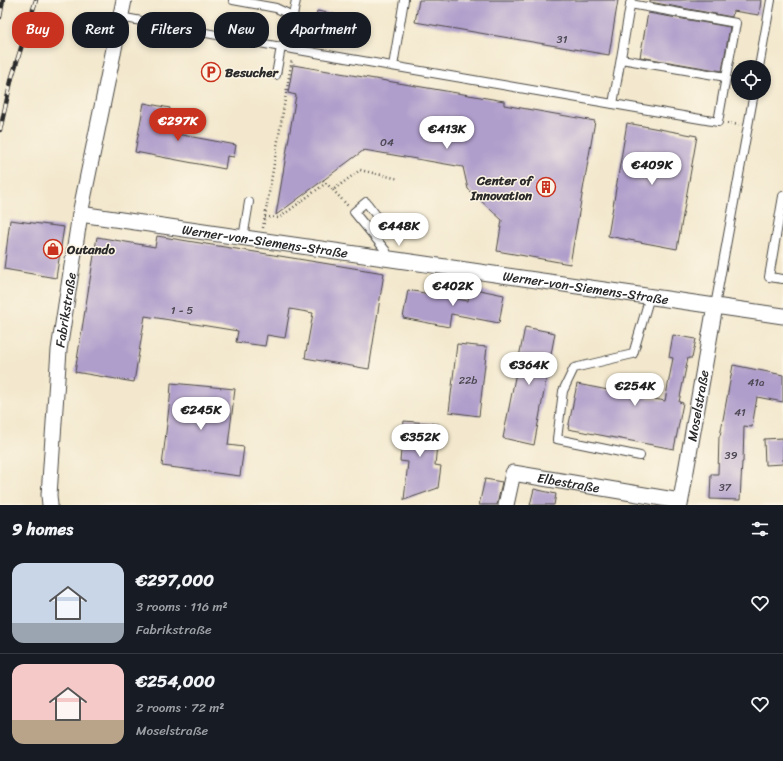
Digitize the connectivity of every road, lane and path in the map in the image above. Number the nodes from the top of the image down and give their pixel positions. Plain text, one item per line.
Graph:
1 (124, 0) edge
2 (233, 0) edge
3 (296, 0) edge
4 (404, 0) edge
5 (771, 0) edge
6 (631, 2) edge
7 (121, 12) edge
8 (284, 12) edge
9 (294, 12) edge
10 (129, 19) edge
11 (277, 46) edge
12 (114, 48) edge
13 (281, 48) edge
14 (288, 48) edge
15 (294, 49) junction
16 (621, 59) junction
17 (759, 60) edge
18 (393, 66) junction
19 (276, 75) dead end
20 (726, 77) junction
21 (753, 100) edge
22 (613, 104) junction
23 (399, 179) dead end
24 (323, 180) dead end
25 (326, 183) junction
26 (333, 190) junction
27 (783, 196) edge
28 (248, 202) dead end
29 (354, 212) junction
30 (80, 214) junction
31 (265, 217) junction
32 (389, 232) dead end
33 (242, 238) junction
34 (261, 240) junction
35 (386, 251) dead end
36 (783, 279) edge
37 (650, 296) junction
38 (715, 306) junction
39 (783, 316) edge
40 (640, 456) dead end
41 (680, 503) edge
42 (50, 505) edge
43 (506, 505) edge

1 - 7 street, Fabrikstraße
2 - 8 lane
3 - 9 lane
4 - 18 lane
5 - 17 lane
6 - 16 lane
6 - 20 lane
10 - 11 lane
12 - 30 street, Fabrikstraße
13 - 19 lane
14 - 15 lane
15 - 18 lane
15 - 31 path
16 - 20 lane
16 - 22 lane
18 - 22 lane
20 - 22 lane
21 - 38 lane
23 - 26 path
24 - 25 path
25 - 26 path
25 - 31 path
26 - 29 path
27 - 36 lane
28 - 33 lane
29 - 32 lane
29 - 35 lane
30 - 33 street, Werner-von-Siemens-Straße
30 - 42 street, Fabrikstraße
31 - 34 path
33 - 34 street, Werner-von-Siemens-Straße
34 - 37 street, Werner-von-Siemens-Straße
37 - 38 street, Werner-von-Siemens-Straße
37 - 40 lane
38 - 39 street, Werner-von-Siemens-Straße
38 - 41 street, Moselstraße
41 - 43 street, Elbestraße

